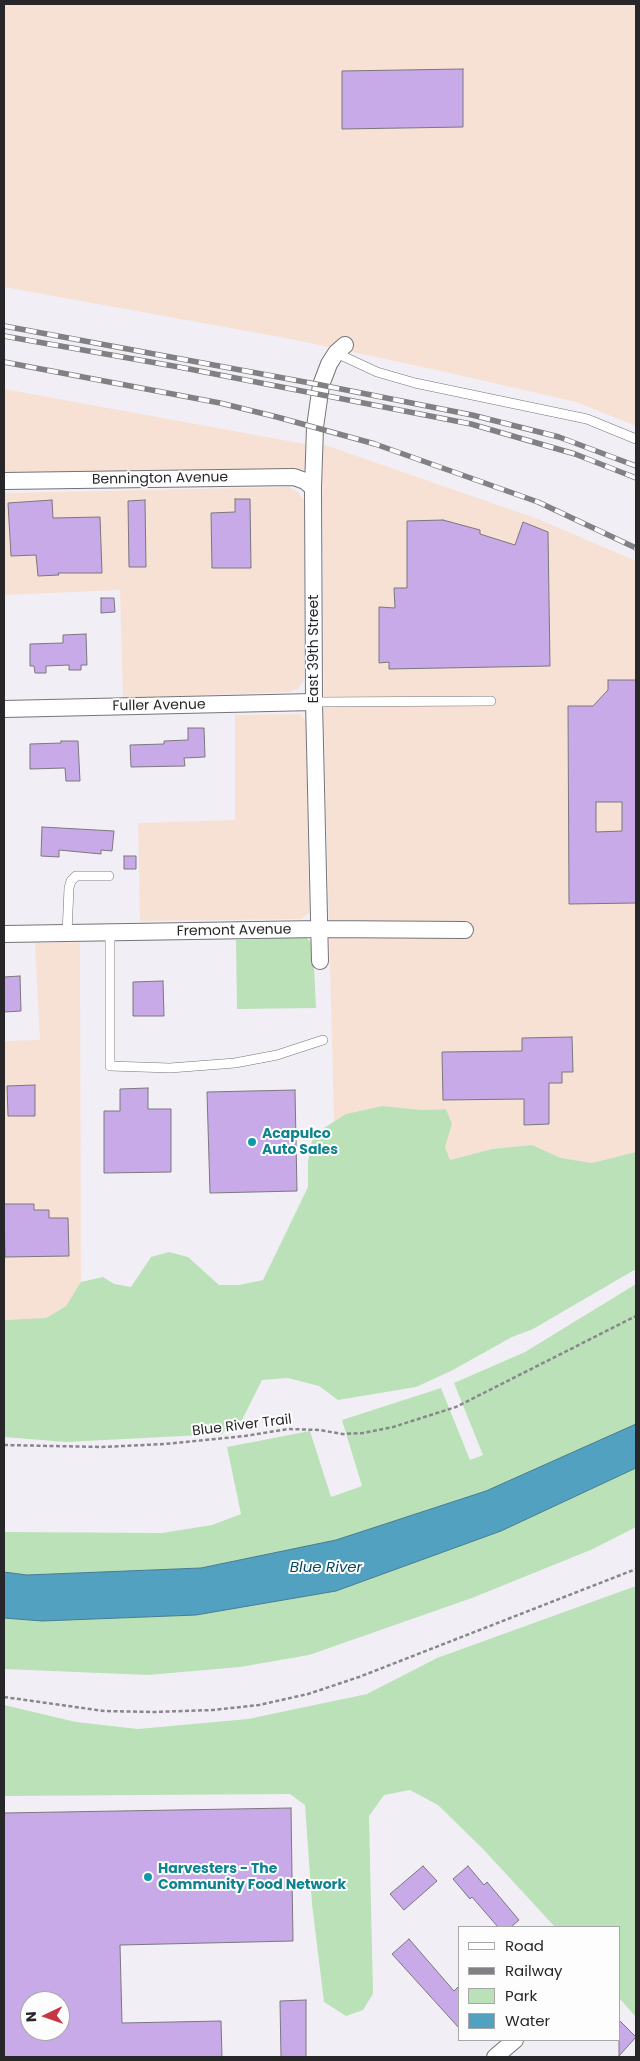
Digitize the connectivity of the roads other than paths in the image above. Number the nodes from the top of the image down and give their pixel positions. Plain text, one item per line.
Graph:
1 (341, 349) joint
2 (636, 438) edge
3 (4, 481) edge
4 (313, 488) junction
5 (491, 701) dead end
6 (314, 702) junction
7 (4, 709) edge
8 (109, 876) dead end
9 (318, 929) junction
10 (465, 930) dead end
11 (66, 933) junction
12 (110, 933) junction
13 (4, 934) edge
14 (320, 961) dead end
15 (323, 1040) dead end
16 (514, 2041) edge
17 (495, 2057) edge

1 - 2 lane
1 - 4 street, East 39th Street
3 - 4 street, Bennington Avenue
4 - 6 street, East 39th Street
5 - 6 lane
6 - 7 street, Fuller Avenue
6 - 9 street, East 39th Street
8 - 11 lane
9 - 10 street, Fremont Avenue
9 - 12 street, Fremont Avenue
9 - 14 street, East 39th Street
11 - 12 street, Fremont Avenue
11 - 13 street, Fremont Avenue
12 - 15 lane
16 - 17 street

